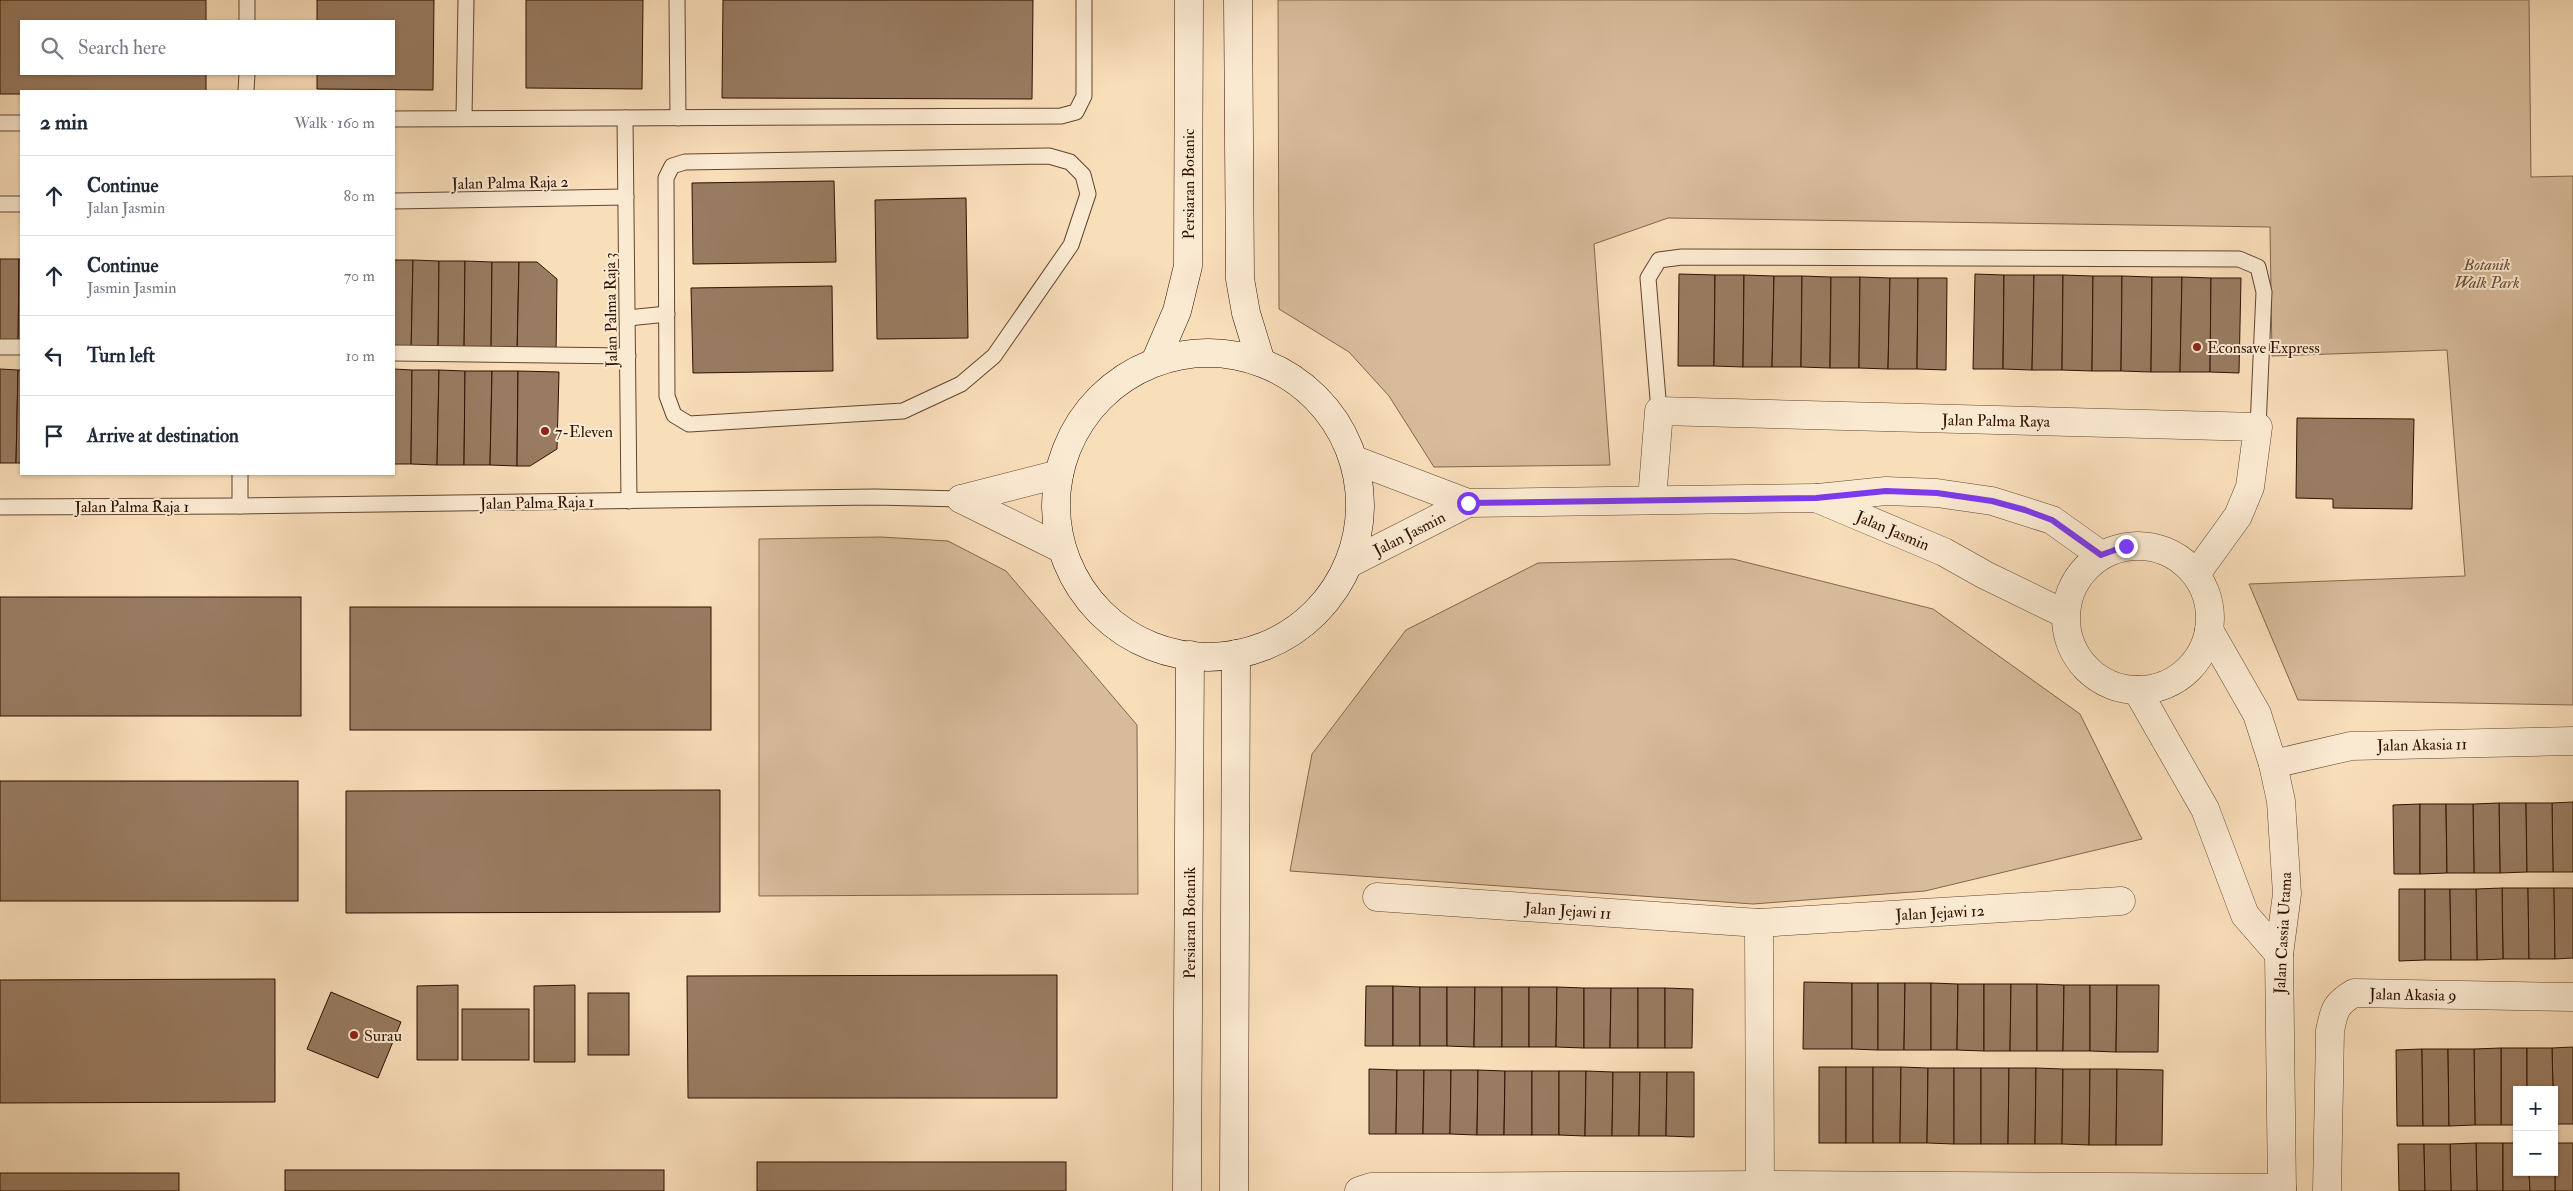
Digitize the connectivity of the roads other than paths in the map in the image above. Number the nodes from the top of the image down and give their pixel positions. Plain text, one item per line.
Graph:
1 (247, 0) edge
2 (466, 0) edge
3 (677, 0) edge
4 (1084, 0) edge
5 (1189, 0) edge
6 (1238, 0) edge
7 (247, 20) edge
8 (247, 75) edge
9 (246, 90) edge
10 (464, 118) junction
11 (625, 118) junction
12 (678, 118) junction
13 (395, 119) edge
14 (20, 123) edge
15 (0, 124) edge
16 (626, 197) junction
17 (395, 201) edge
18 (0, 204) edge
19 (20, 204) edge
20 (666, 314) junction
21 (628, 318) junction
22 (0, 347) edge
23 (20, 347) edge
24 (395, 353) edge
25 (628, 356) junction
26 (1155, 362) junction
27 (1261, 362) junction
28 (1659, 411) junction
29 (2258, 427) junction
30 (1354, 460) junction
31 (1059, 474) junction
32 (240, 475) edge
33 (1816, 498) junction
34 (961, 499) junction
35 (1652, 500) junction
36 (629, 501) junction
37 (1468, 503) junction
38 (240, 506) junction
39 (0, 507) edge
40 (1062, 549) junction
41 (2101, 555) junction
42 (1350, 563) junction
43 (2196, 574) junction
44 (2065, 614) junction
45 (2210, 630) junction
46 (1236, 654) junction
47 (1190, 655) junction
48 (2137, 690) junction
49 (2573, 741) edge
50 (2273, 764) junction
51 (1377, 896) dead end
52 (2121, 901) dead end
53 (1759, 923) junction
54 (2279, 954) junction
55 (2573, 997) edge
56 (1761, 1188) edge
57 (1365, 1189) edge
58 (2282, 1190) edge
59 (1187, 1191) edge
60 (1234, 1191) edge
61 (2327, 1191) edge

1 - 7 lane
2 - 10 lane
3 - 12 lane
4 - 12 lane
5 - 26 street, Persiaran Botanic
6 - 27 street
8 - 9 lane
10 - 11 lane
10 - 13 lane
11 - 12 lane
11 - 16 lane, Jalan Palma Raja 3
14 - 15 lane
16 - 17 lane, Jalan Palma Raja 2
16 - 21 lane, Jalan Palma Raja 3
18 - 19 lane
20 - 20 lane
20 - 21 lane
21 - 25 lane, Jalan Palma Raja 3
22 - 23 lane
24 - 25 lane
25 - 36 lane, Jalan Palma Raja 3
26 - 27 street
26 - 31 street
27 - 30 street
28 - 29 street, Jalan Palma Raya
28 - 29 lane
28 - 35 street
29 - 43 street
30 - 37 street, Jalan Jasmin
30 - 42 street
31 - 34 street
31 - 40 street
32 - 38 lane
33 - 35 street, Jalan Jasmin
33 - 41 street
33 - 44 street, Jalan Jasmin
34 - 36 lane, Jalan Palma Raja 1
34 - 40 street, Jalan Palma Raja 1
35 - 37 street, Jalan Jasmin
36 - 38 lane, Jalan Palma Raja 1
37 - 42 street, Jalan Jasmin
38 - 39 lane, Jalan Palma Raja 1
40 - 47 street
41 - 43 street
41 - 44 street
42 - 46 street
43 - 45 street
44 - 48 street
45 - 48 street
45 - 50 street, Jalan Cassia Utama
46 - 47 street
46 - 60 street
47 - 59 street, Persiaran Botanik
48 - 54 street
49 - 50 street, Jalan Akasia 11
50 - 54 street, Jalan Cassia Utama
51 - 53 street, Jalan Jejawi 11
52 - 53 street, Jalan Jejawi 12
53 - 56 street
54 - 58 street, Jalan Cassia Utama
55 - 61 street, Jalan Akasia 9
56 - 57 street
56 - 58 street

